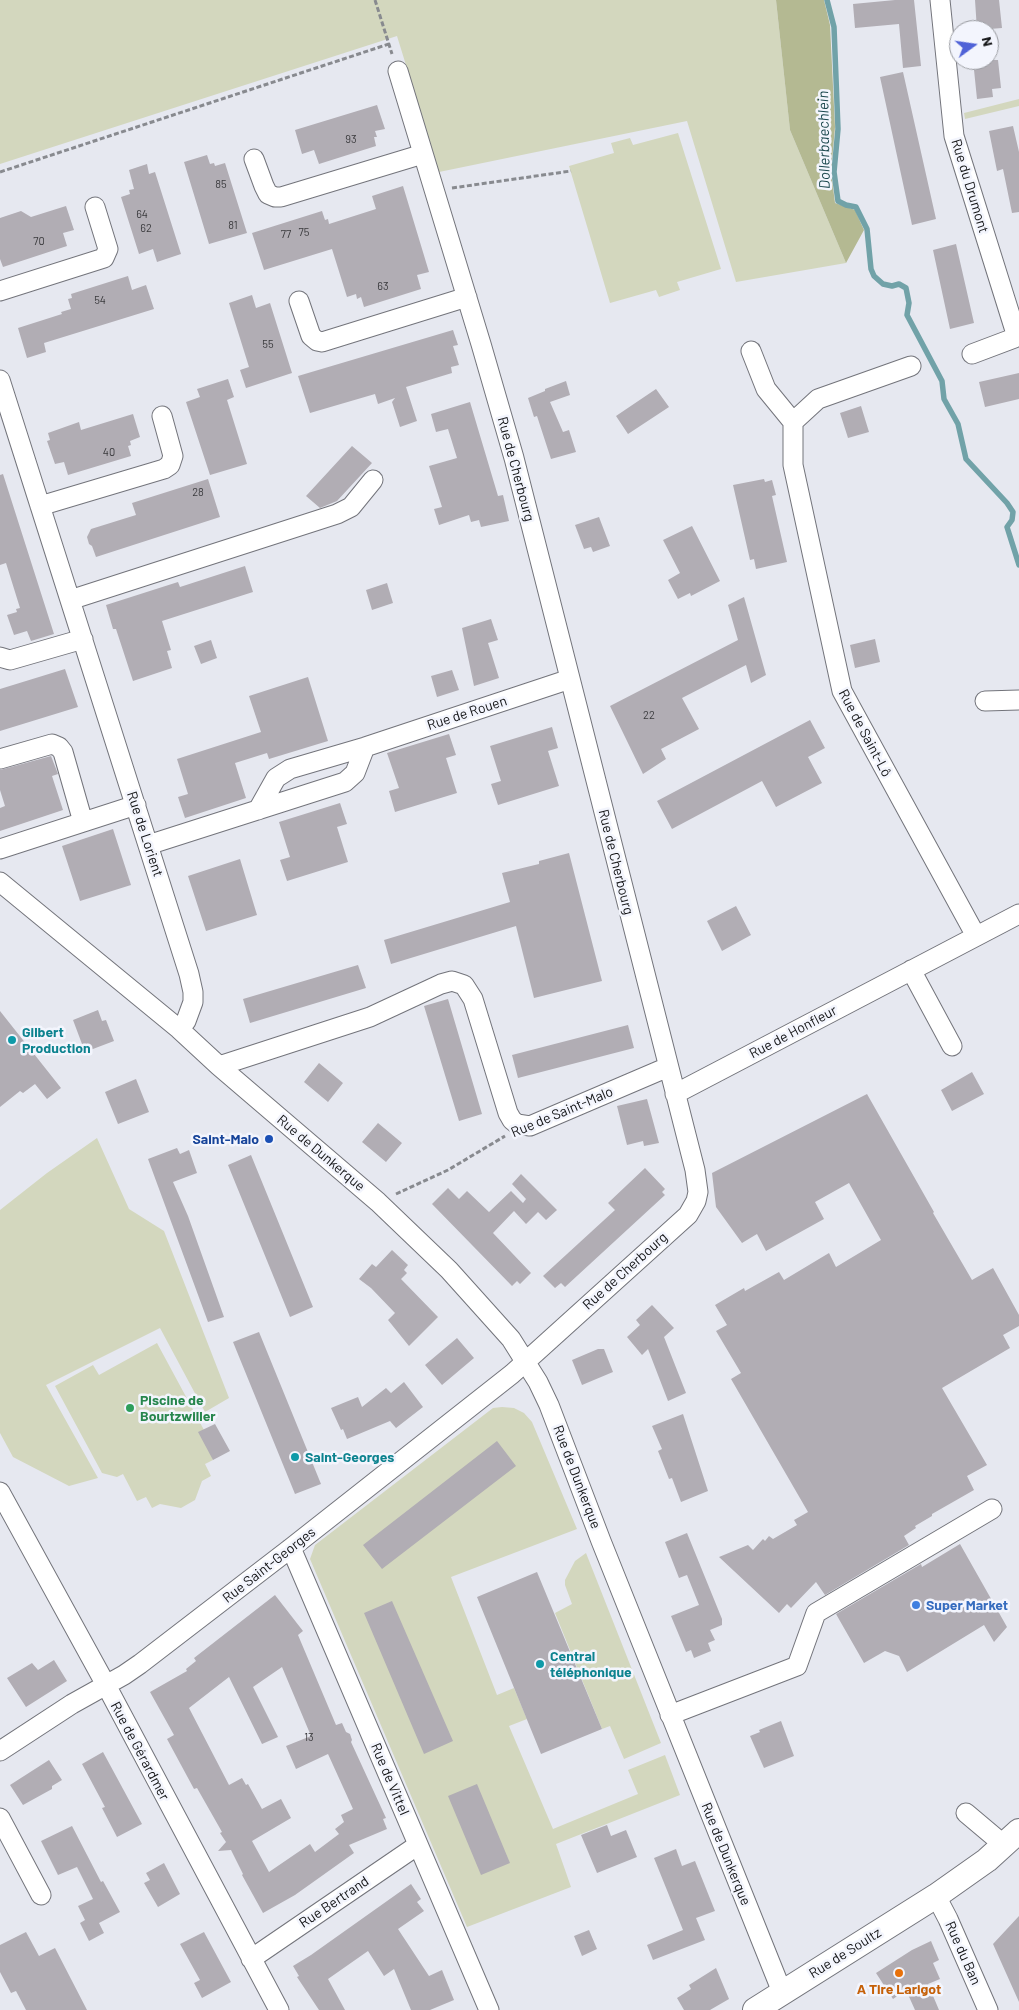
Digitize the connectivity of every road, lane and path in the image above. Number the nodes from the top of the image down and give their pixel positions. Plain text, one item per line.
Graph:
1 (375, 0) edge
2 (940, 0) edge
3 (398, 71) dead end
4 (423, 154) junction
5 (254, 159) dead end
6 (570, 171) dead end
7 (0, 172) edge
8 (434, 191) junction
9 (95, 207) dead end
10 (0, 291) edge
11 (467, 297) junction
12 (299, 302) dead end
13 (1018, 337) edge
14 (752, 351) dead end
15 (972, 354) dead end
16 (911, 366) dead end
17 (0, 380) edge
18 (162, 416) dead end
19 (793, 422) junction
20 (373, 480) dead end
21 (40, 506) junction
22 (70, 600) junction
23 (83, 639) junction
24 (0, 657) edge
25 (570, 679) junction
26 (1019, 700) edge
27 (985, 701) dead end
28 (365, 747) junction
29 (0, 760) edge
30 (136, 805) junction
31 (258, 810) junction
32 (83, 822) junction
33 (148, 845) junction
34 (0, 849) edge
35 (0, 882) edge
36 (1019, 914) edge
37 (976, 936) junction
38 (911, 970) junction
39 (179, 1029) junction
40 (952, 1046) dead end
41 (218, 1066) junction
42 (668, 1067) junction
43 (675, 1094) junction
44 (522, 1126) junction
45 (378, 1202) junction
46 (526, 1362) junction
47 (0, 1492) edge
48 (992, 1509) dead end
49 (7, 1524) edge
50 (291, 1548) junction
51 (106, 1685) junction
52 (670, 1715) junction
53 (0, 1751) edge
54 (966, 1813) dead end
55 (0, 1818) edge
56 (1011, 1838) edge
57 (418, 1845) junction
58 (40, 1895) dead end
59 (936, 1896) junction
60 (251, 1959) junction
61 (782, 1992) junction
62 (279, 2010) edge
63 (488, 2010) edge
64 (755, 2010) edge
65 (988, 2010) edge

1 - 7 path
2 - 13 street, Rue du Drumont
3 - 4 street, Rue de Cherbourg
4 - 5 street
4 - 8 street, Rue de Cherbourg
6 - 8 path
8 - 11 street, Rue de Cherbourg
9 - 10 street
11 - 12 street
11 - 25 street, Rue de Cherbourg
13 - 15 street, Rue du Drumont
14 - 19 street
16 - 19 street
17 - 21 street, Rue de Lorient
18 - 21 street
19 - 37 street, Rue de Saint-Lô
20 - 22 street
21 - 22 street, Rue de Lorient
22 - 23 street, Rue de Lorient
23 - 24 street
23 - 30 street, Rue de Lorient
25 - 28 street, Rue de Rouen
25 - 42 street, Rue de Cherbourg
26 - 27 street
28 - 31 street, Rue de Rouen
28 - 31 street
29 - 32 street
30 - 32 street
30 - 33 street, Rue de Lorient
31 - 33 street
32 - 34 street
33 - 39 street, Rue de Lorient
35 - 39 street, Rue de Dunkerque
36 - 37 street, Rue de Honfleur
37 - 38 street, Rue de Honfleur
38 - 40 street
38 - 43 street, Rue de Honfleur
39 - 41 street, Rue de Dunkerque
41 - 44 street
41 - 45 street, Rue de Dunkerque
42 - 43 street, Rue de Cherbourg
42 - 44 street, Rue de Saint-Malo
43 - 46 street, Rue de Cherbourg
44 - 45 path, Rue de Saint-Malo
45 - 46 street, Rue de Dunkerque
46 - 50 street, Rue Saint-Georges
46 - 52 street, Rue de Dunkerque
47 - 49 street, Rue de Gérardmer
48 - 52 street
49 - 51 street, Rue de Gérardmer
50 - 51 street, Rue Saint-Georges
50 - 57 street, Rue de Vittel
51 - 53 street, Rue Saint-Georges
51 - 60 street, Rue de Gérardmer
52 - 61 street, Rue de Dunkerque
54 - 56 street
55 - 58 street
56 - 59 main road, Rue de Soultz
57 - 60 street, Rue Bertrand
57 - 63 street, Rue de Vittel
59 - 61 main road, Rue de Soultz
59 - 65 street, Rue du Ban
60 - 62 street, Rue de Gérardmer
61 - 64 main road, Rue de Soultz

